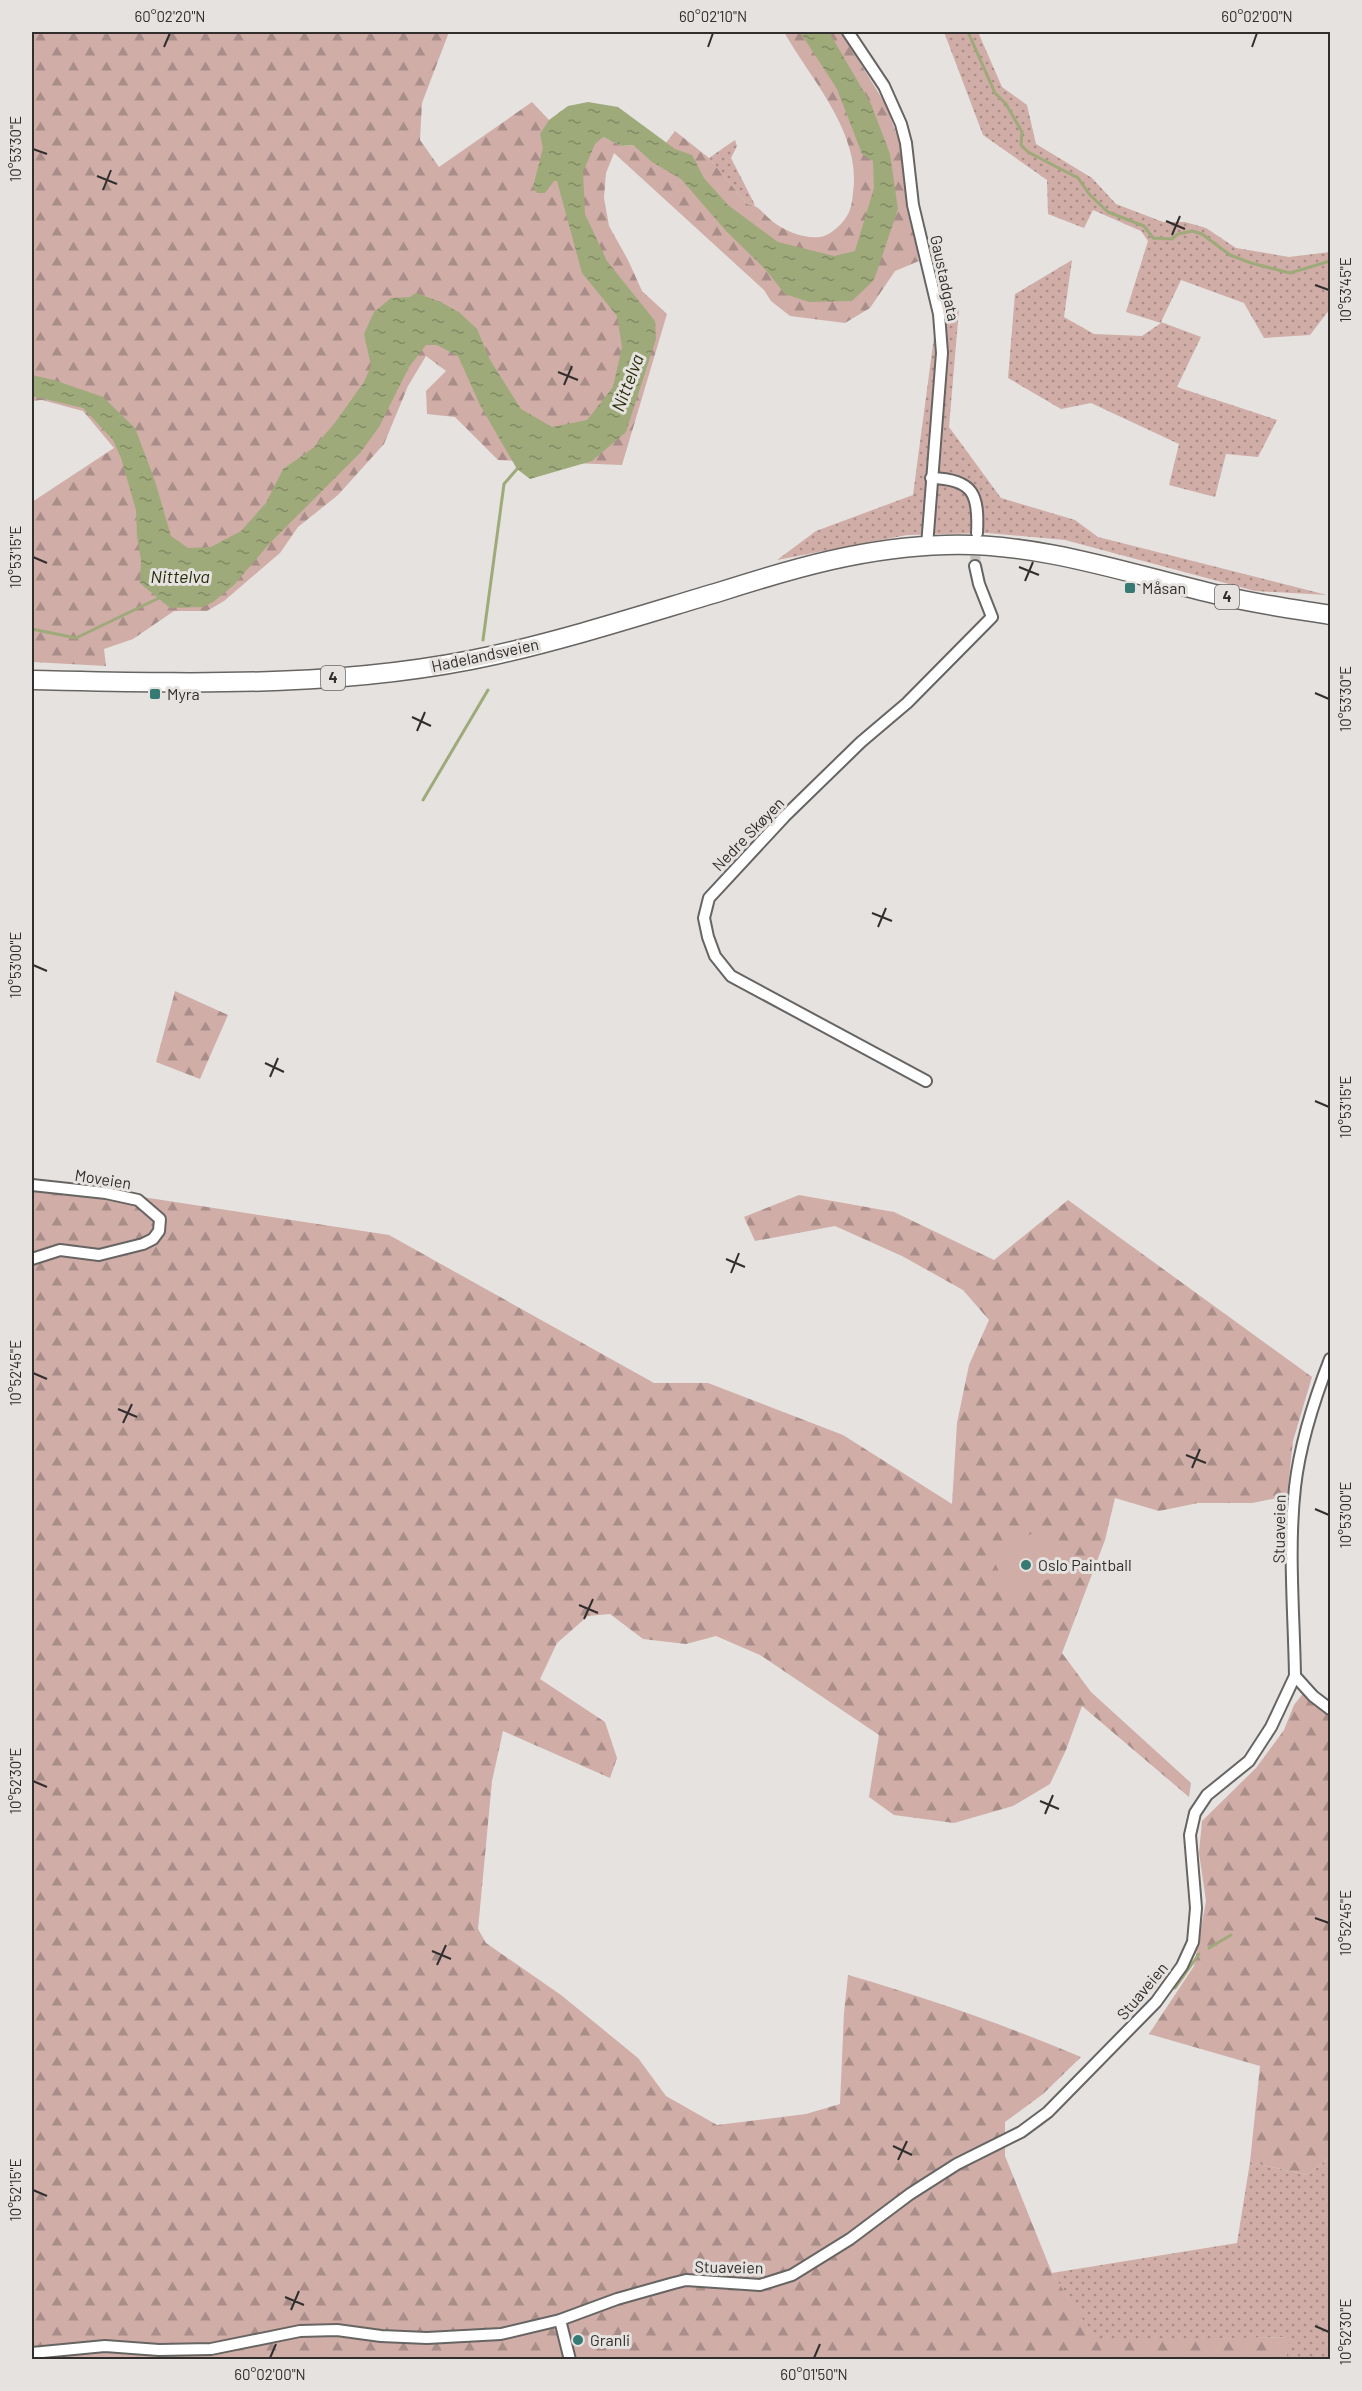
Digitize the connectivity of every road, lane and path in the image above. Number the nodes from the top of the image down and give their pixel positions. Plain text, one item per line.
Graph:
1 (848, 32) edge
2 (931, 478) junction
3 (977, 533) tunnel mouth
4 (927, 546) junction
5 (975, 566) tunnel mouth
6 (1330, 615) edge
7 (32, 680) edge
8 (926, 1081) dead end
9 (32, 1185) edge
10 (32, 1259) edge
11 (1330, 1359) edge
12 (1295, 1676) junction
13 (1330, 1709) edge
14 (560, 2320) junction
15 (32, 2353) edge
16 (570, 2360) edge

1 - 2 street, Gaustadgata
2 - 3 street
2 - 4 street, Gaustadgata
4 - 6 highway, 4
4 - 7 highway, Hadelandsveien / 4
5 - 8 street, Nedre Skøyen
9 - 10 street, Moveien
11 - 12 street, Stuaveien
12 - 13 street
12 - 14 street, Stuaveien
14 - 15 street, Stuaveien
14 - 16 street

